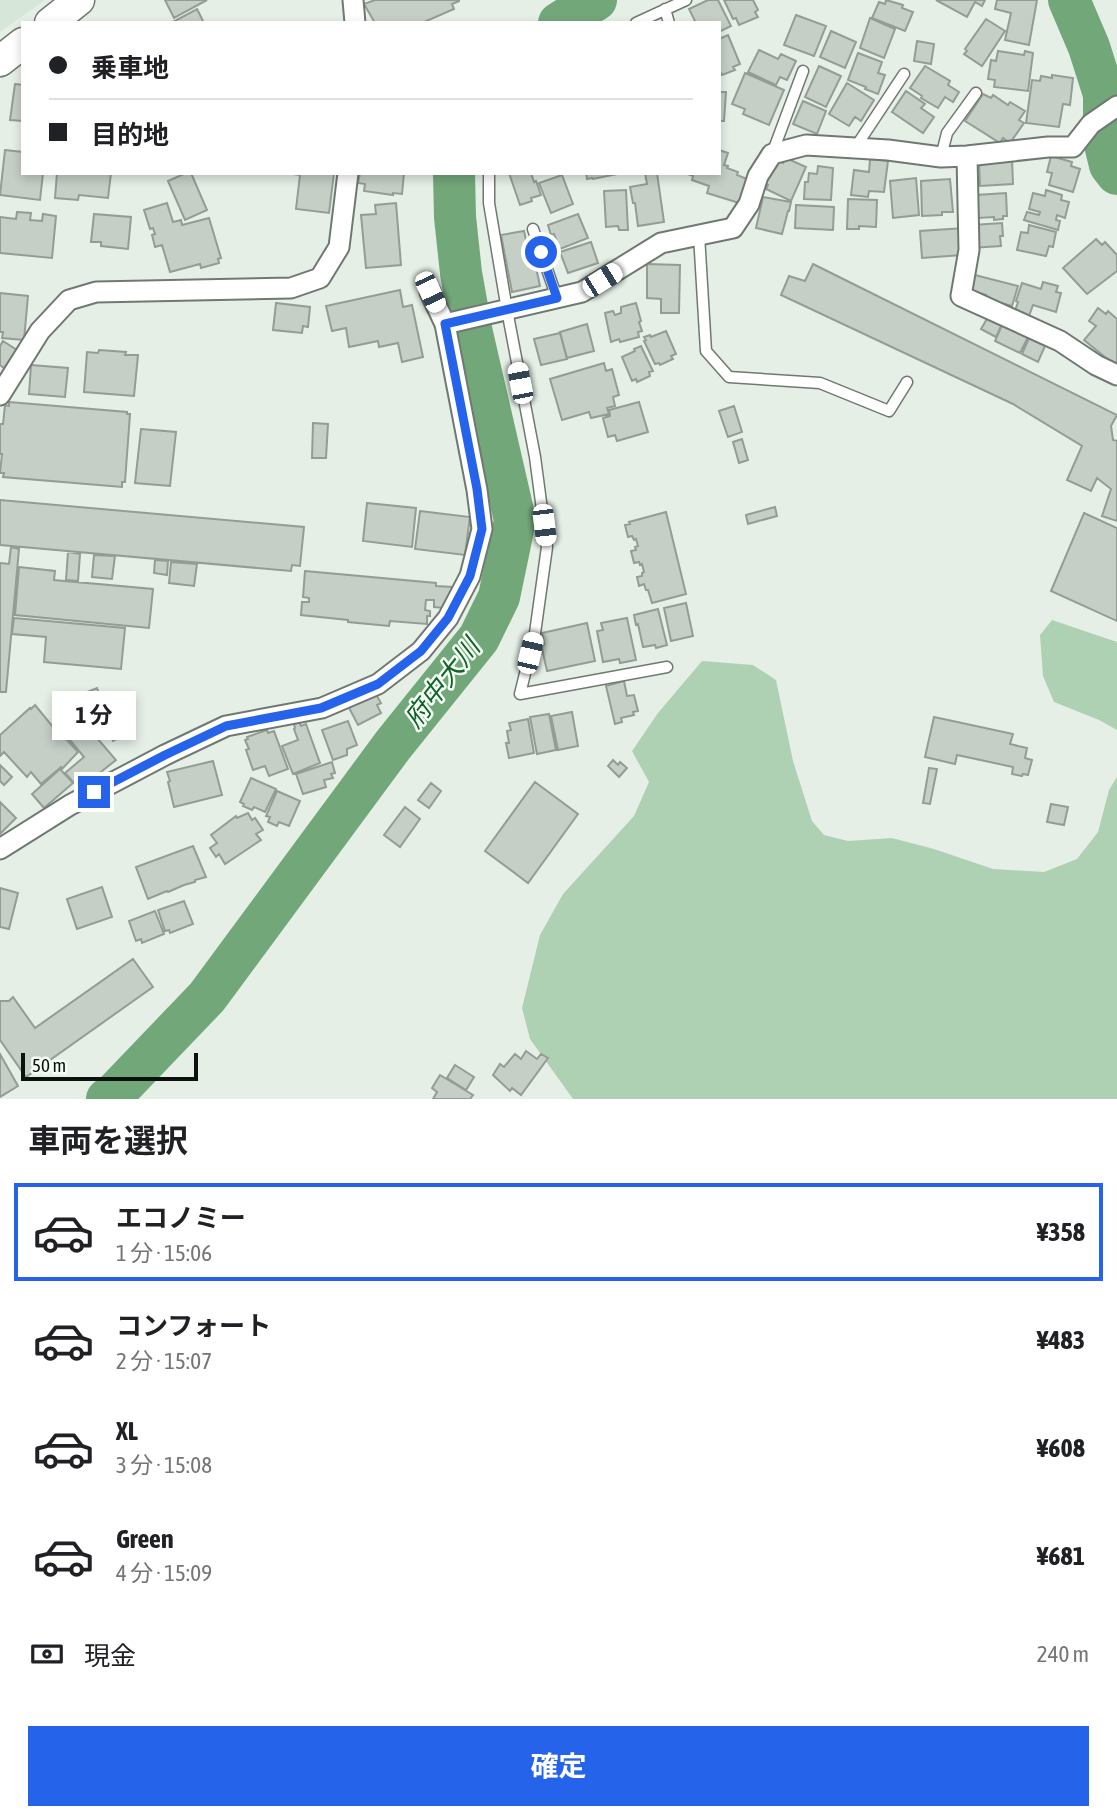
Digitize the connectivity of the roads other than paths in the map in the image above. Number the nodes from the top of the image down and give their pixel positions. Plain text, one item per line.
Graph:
1 (79, 0) edge
2 (353, 0) edge
3 (686, 0) edge
4 (665, 9) junction
5 (53, 21) edge
6 (355, 21) edge
7 (640, 21) edge
8 (668, 21) edge
9 (21, 45) edge
10 (0, 61) edge
11 (803, 71) dead end
12 (904, 75) dead end
13 (975, 93) dead end
14 (1117, 106) edge
15 (855, 148) junction
16 (772, 153) junction
17 (967, 156) junction
18 (941, 157) junction
19 (348, 175) edge
20 (489, 175) edge
21 (533, 229) dead end
22 (699, 235) junction
23 (430, 292) dead end
24 (557, 298) junction
25 (500, 311) junction
26 (448, 323) junction
27 (1117, 375) edge
28 (907, 382) dead end
29 (0, 395) edge
30 (667, 667) dead end
31 (0, 849) edge

1 - 5 main road
2 - 6 street
3 - 4 lane
4 - 7 lane
4 - 8 lane
9 - 10 main road
11 - 16 lane
12 - 15 lane
13 - 18 lane
14 - 17 street
15 - 16 street
15 - 18 street
16 - 22 street
17 - 18 street
17 - 27 street
19 - 29 street
20 - 25 lane
21 - 24 lane
22 - 24 street
22 - 28 lane
23 - 26 street
24 - 25 street
25 - 26 street
25 - 30 lane
26 - 31 street

